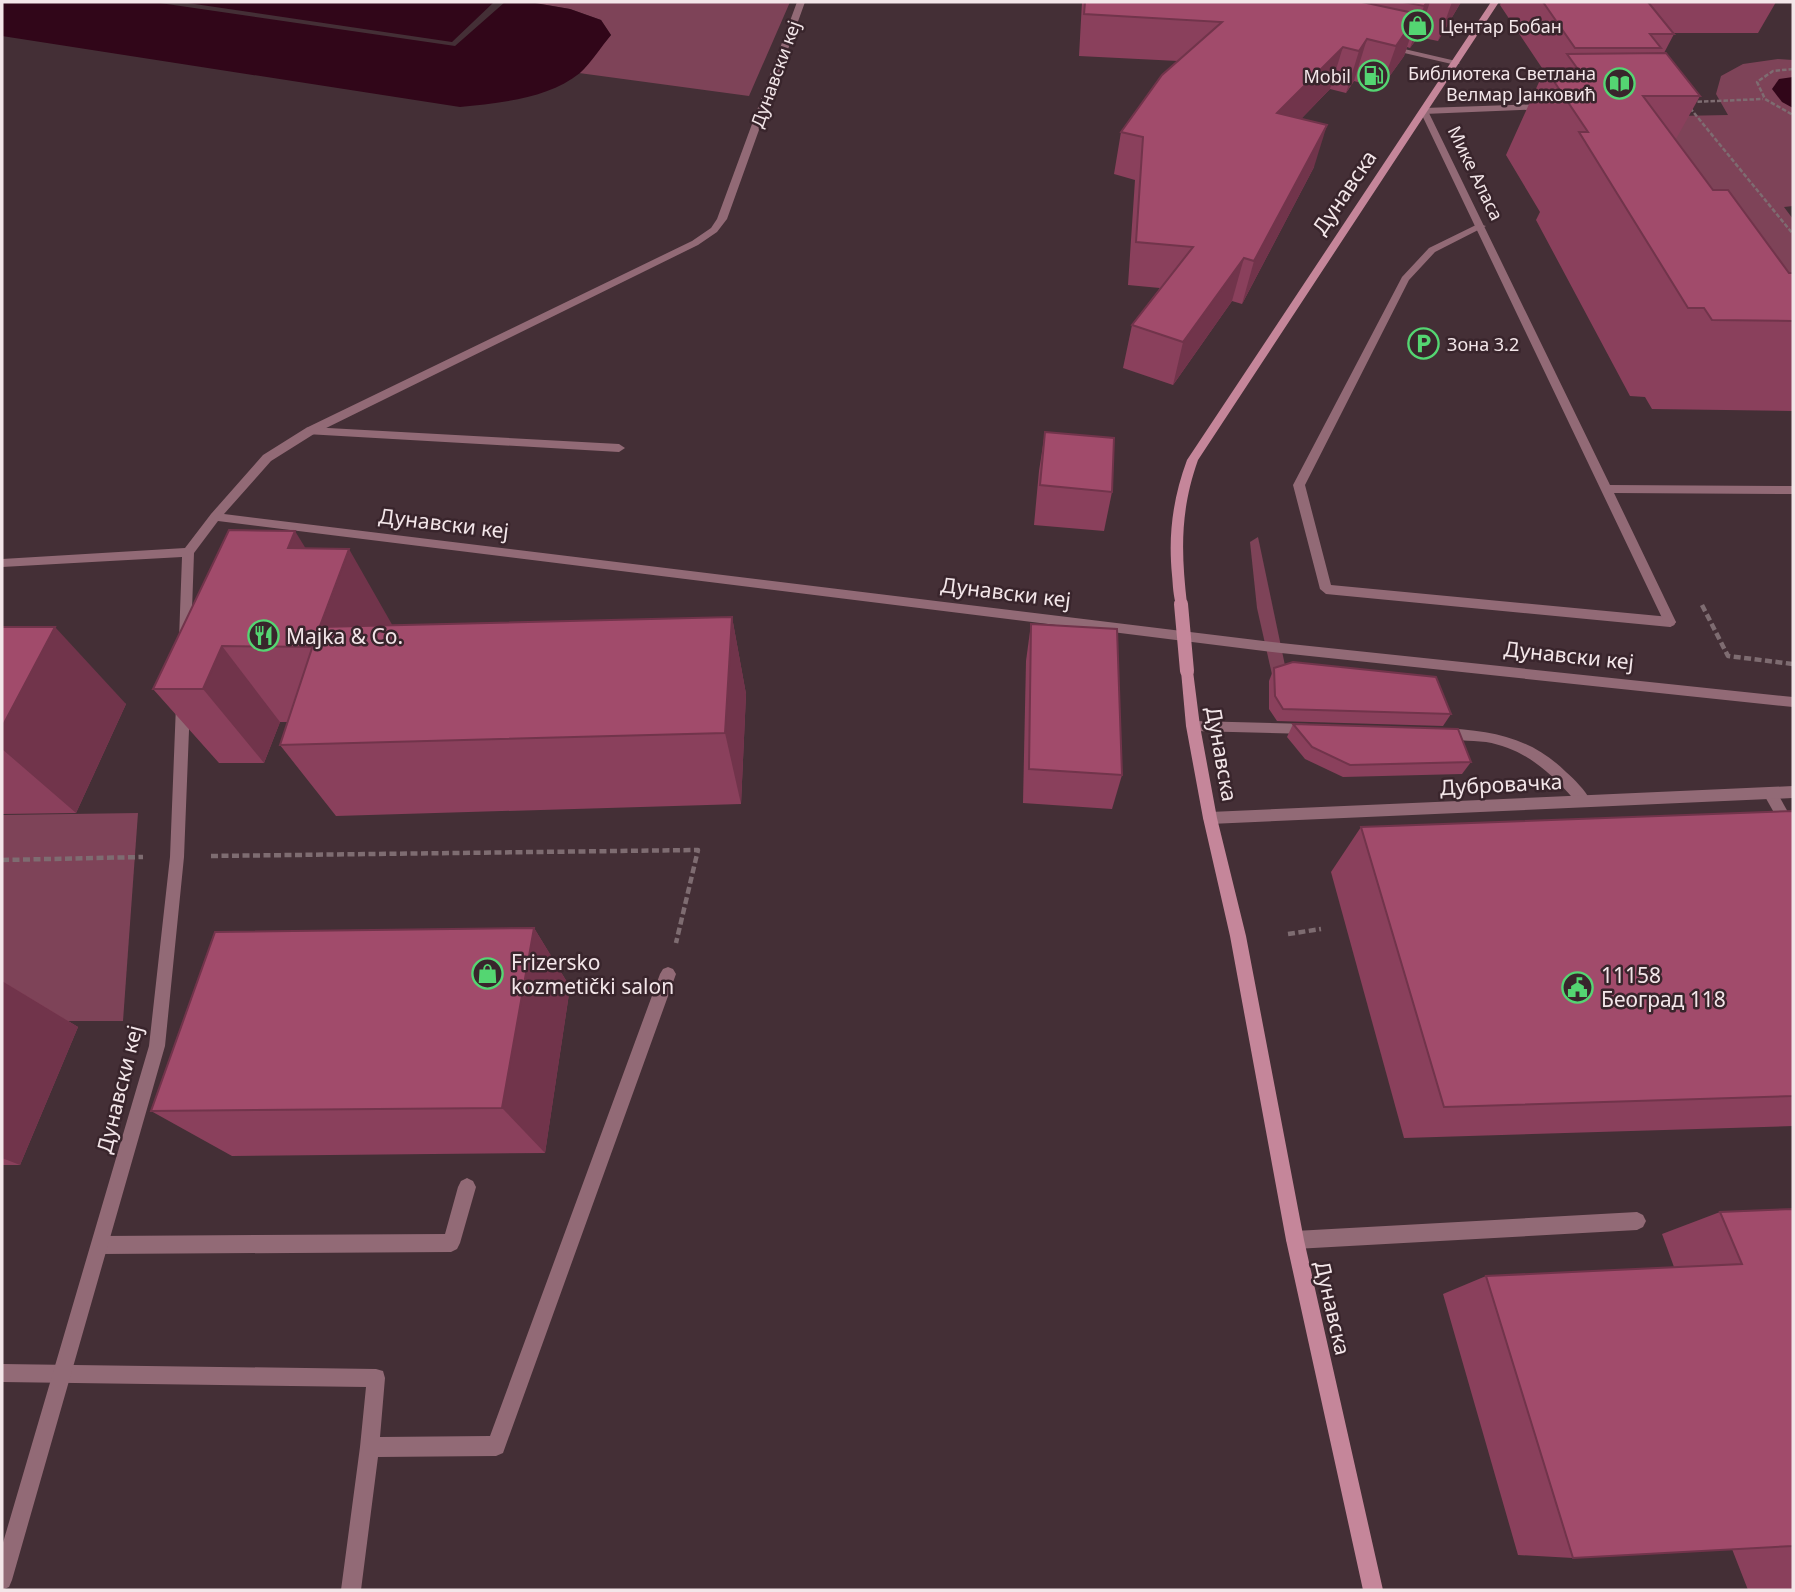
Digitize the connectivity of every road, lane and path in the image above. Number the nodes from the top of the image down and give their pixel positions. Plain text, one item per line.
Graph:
1 (801, 2) edge
2 (1494, 2) edge
3 (1377, 44) edge
4 (1457, 62) junction
5 (1793, 69) edge
6 (1764, 99) junction
7 (1551, 107) edge
8 (1424, 111) junction
9 (1793, 115) edge
10 (1481, 226) junction
11 (1793, 234) edge
12 (310, 431) junction
13 (619, 448) dead end
14 (1607, 489) junction
15 (1793, 491) edge
16 (215, 517) junction
17 (188, 552) junction
18 (2, 563) edge
19 (185, 651) edge
20 (1728, 656) dead end
21 (1793, 664) edge
22 (183, 692) edge
23 (1793, 702) edge
24 (1193, 726) junction
25 (1329, 730) edge
26 (1425, 733) edge
27 (1793, 792) edge
28 (1770, 793) junction
29 (1584, 801) junction
30 (1210, 818) junction
31 (1793, 834) edge
32 (177, 857) junction
33 (2, 860) edge
34 (1321, 929) dead end
35 (1289, 934) dead end
36 (668, 974) joint
37 (467, 1187) dead end
38 (1637, 1221) dead end
39 (1295, 1240) junction
40 (100, 1245) junction
41 (2, 1373) edge
42 (61, 1374) junction
43 (370, 1447) junction
44 (2, 1580) edge
45 (351, 1590) edge
46 (1373, 1590) edge

1 - 12 street, Дунавски кеј
2 - 4 main road, Дунавска
3 - 4 street
4 - 8 main road, Дунавска
5 - 6 path
6 - 9 path
6 - 11 path
7 - 8 street, Мике Аласа
8 - 10 street, Мике Аласа
8 - 24 main road, Дунавска, bridge
10 - 14 street, Мике Аласа
10 - 14 street, Мике Аласа
12 - 13 street
12 - 16 street, Дунавски кеј
14 - 15 street
16 - 17 street, Дунавски кеј
16 - 23 street, Дунавски кеј
17 - 18 street
17 - 19 street
20 - 21 path
22 - 32 street, Дунавски кеј
24 - 25 street
24 - 30 main road, Дунавска
26 - 29 street
27 - 28 street, Дубровачка
28 - 29 street, Дубровачка
28 - 31 street
29 - 30 street, Дубровачка
30 - 39 main road, Дунавска
32 - 33 path
32 - 36 path
32 - 40 street, Дунавски кеј
34 - 35 path
36 - 43 street
37 - 40 street
38 - 39 street
39 - 46 main road, Дунавска
40 - 42 street, Дунавски кеј
41 - 42 street
42 - 43 street
42 - 44 street, Дунавски кеј
43 - 45 street

